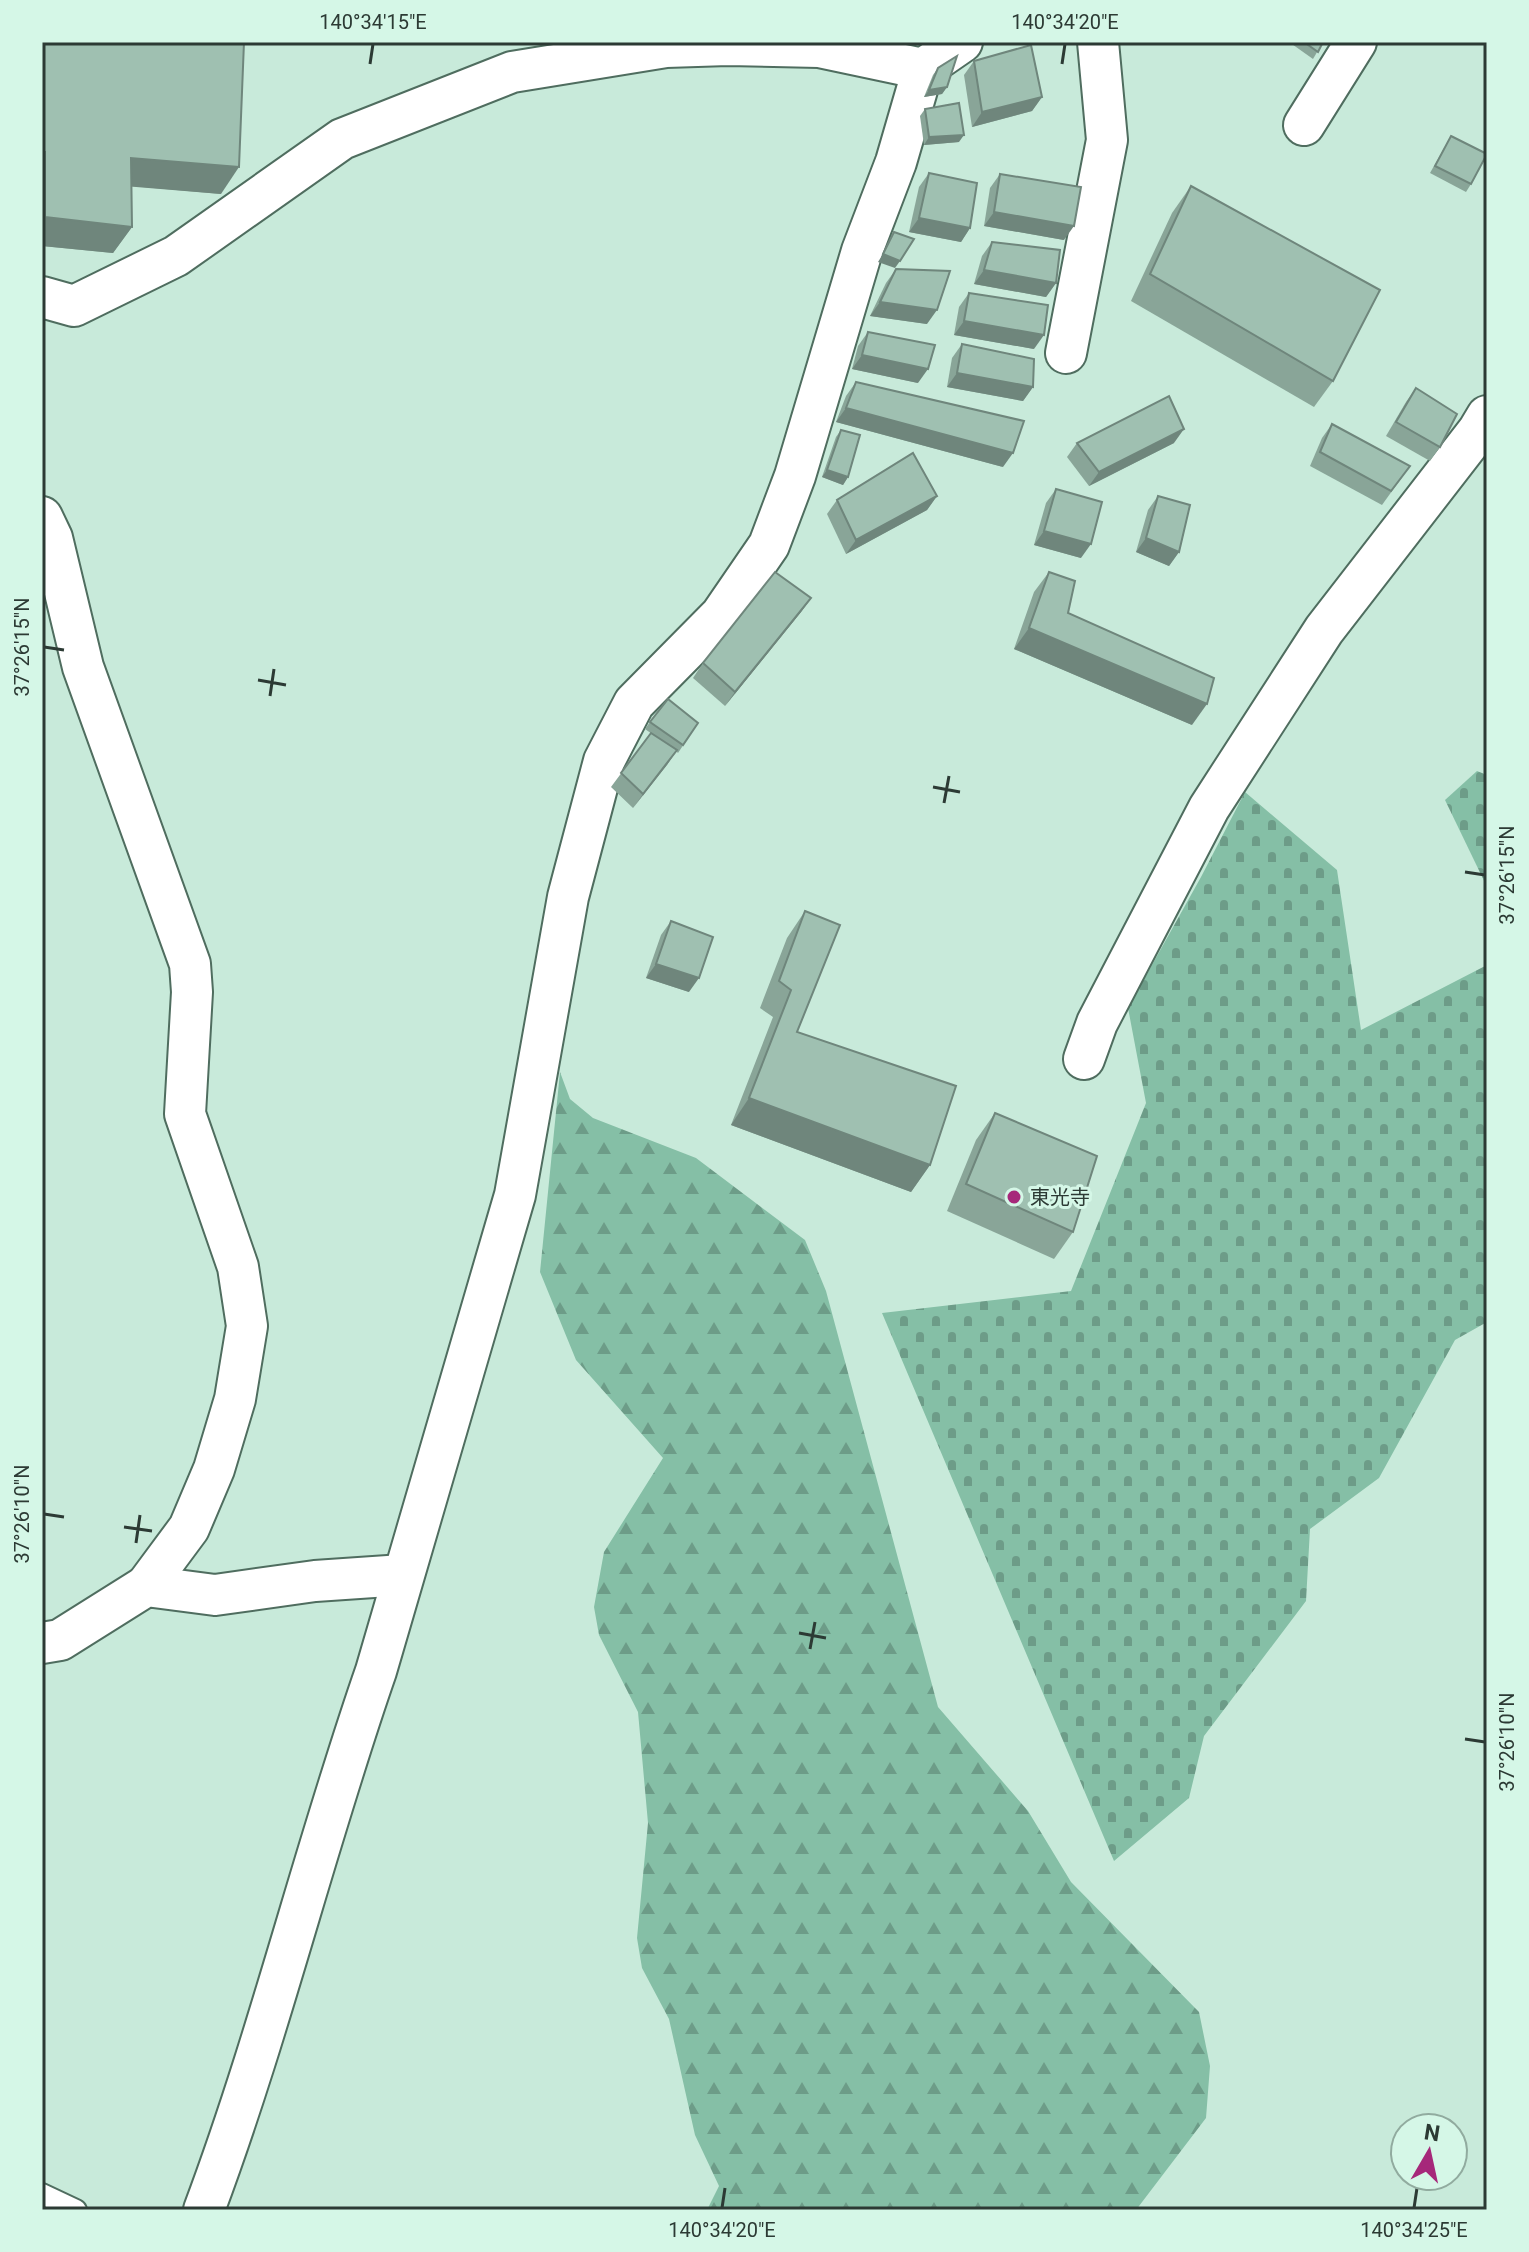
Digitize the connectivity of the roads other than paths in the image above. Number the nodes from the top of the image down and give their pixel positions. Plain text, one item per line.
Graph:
1 (962, 42) edge
2 (1098, 42) edge
3 (1356, 42) edge
4 (923, 69) junction
5 (1304, 125) dead end
6 (42, 297) edge
7 (1066, 353) dead end
8 (1487, 416) edge
9 (42, 517) edge
10 (1084, 1059) dead end
11 (403, 1575) junction
12 (146, 1586) junction
13 (42, 1643) edge
14 (42, 2194) edge
15 (76, 2210) edge
16 (204, 2210) edge

1 - 4 street
2 - 7 street
3 - 5 street
4 - 6 street
4 - 11 street
8 - 10 street
9 - 12 street
11 - 12 street
11 - 16 street
12 - 13 street
14 - 15 lane

